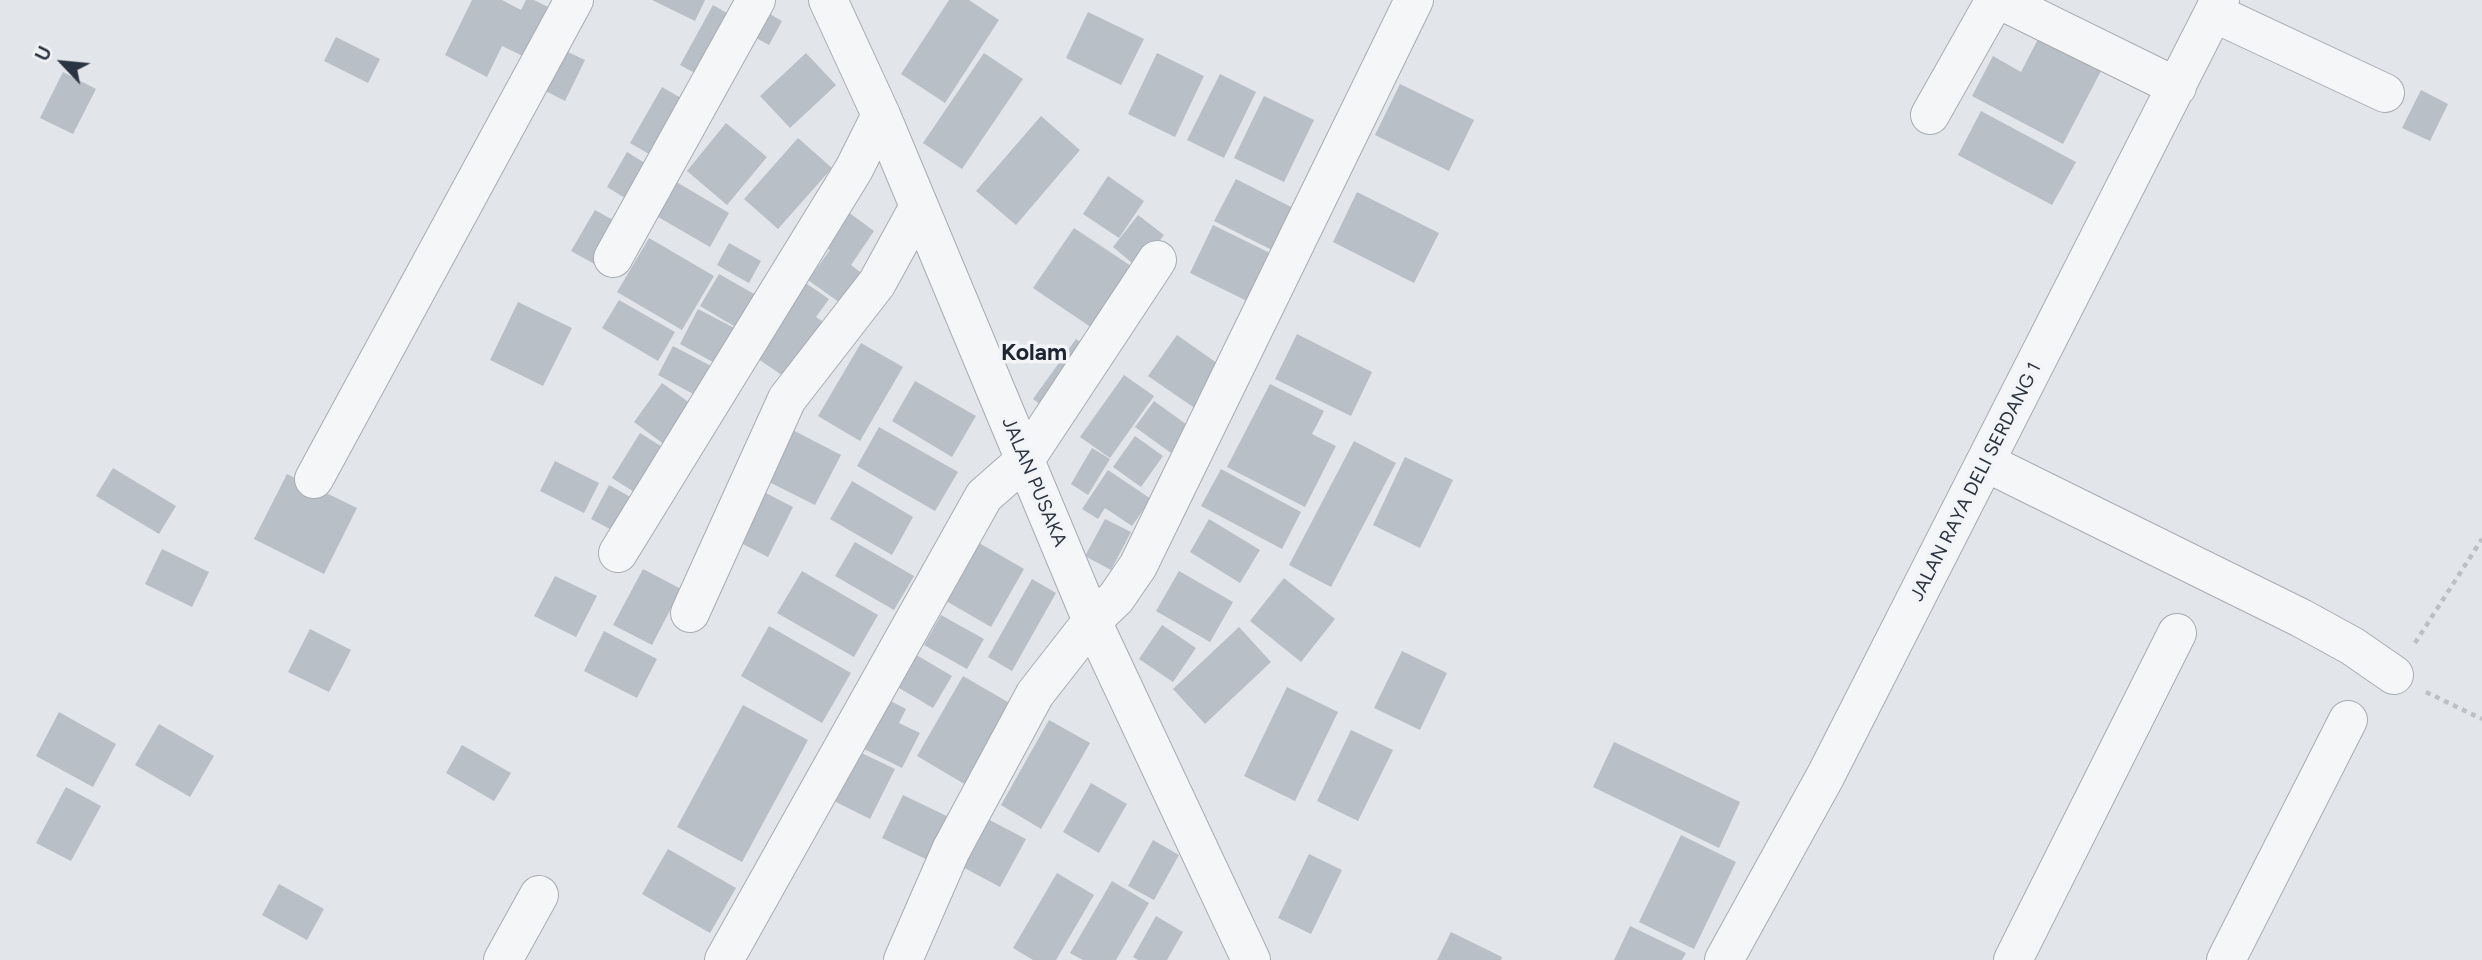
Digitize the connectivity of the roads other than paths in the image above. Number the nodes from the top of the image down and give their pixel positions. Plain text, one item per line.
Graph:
1 (574, 0) edge
2 (756, 0) edge
3 (828, 0) edge
4 (1414, 0) edge
5 (1994, 0) edge
6 (2000, 0) edge
7 (2217, 6) edge
8 (2177, 87) junction
9 (2385, 93) dead end
10 (881, 115) junction
11 (1930, 115) dead end
12 (918, 208) junction
13 (613, 258) dead end
14 (1157, 260) dead end
15 (1025, 460) junction
16 (1987, 463) junction
17 (314, 479) dead end
18 (618, 553) dead end
19 (690, 613) dead end
20 (1092, 621) junction
21 (2177, 633) dead end
22 (2394, 676) road end
23 (2348, 720) dead end
24 (539, 895) dead end
25 (2018, 958) edge
26 (503, 960) edge
27 (724, 960) edge
28 (903, 960) edge
29 (1251, 960) edge
30 (1724, 960) edge
31 (2226, 960) edge

1 - 17 street
2 - 13 street
3 - 10 street, JALAN PUSAKA
4 - 20 street
5 - 11 street
6 - 8 street
7 - 8 street, JALAN RAYA DELI SERDANG 1
7 - 9 street
8 - 16 street, JALAN RAYA DELI SERDANG 1
10 - 12 street, JALAN PUSAKA
10 - 18 street
12 - 15 street, JALAN PUSAKA
12 - 19 street
14 - 15 street
15 - 20 street, JALAN PUSAKA
15 - 27 street
16 - 22 street
16 - 30 street, JALAN RAYA DELI SERDANG 1
20 - 28 street
20 - 29 street, JALAN PUSAKA
21 - 25 street
23 - 31 street
24 - 26 street

